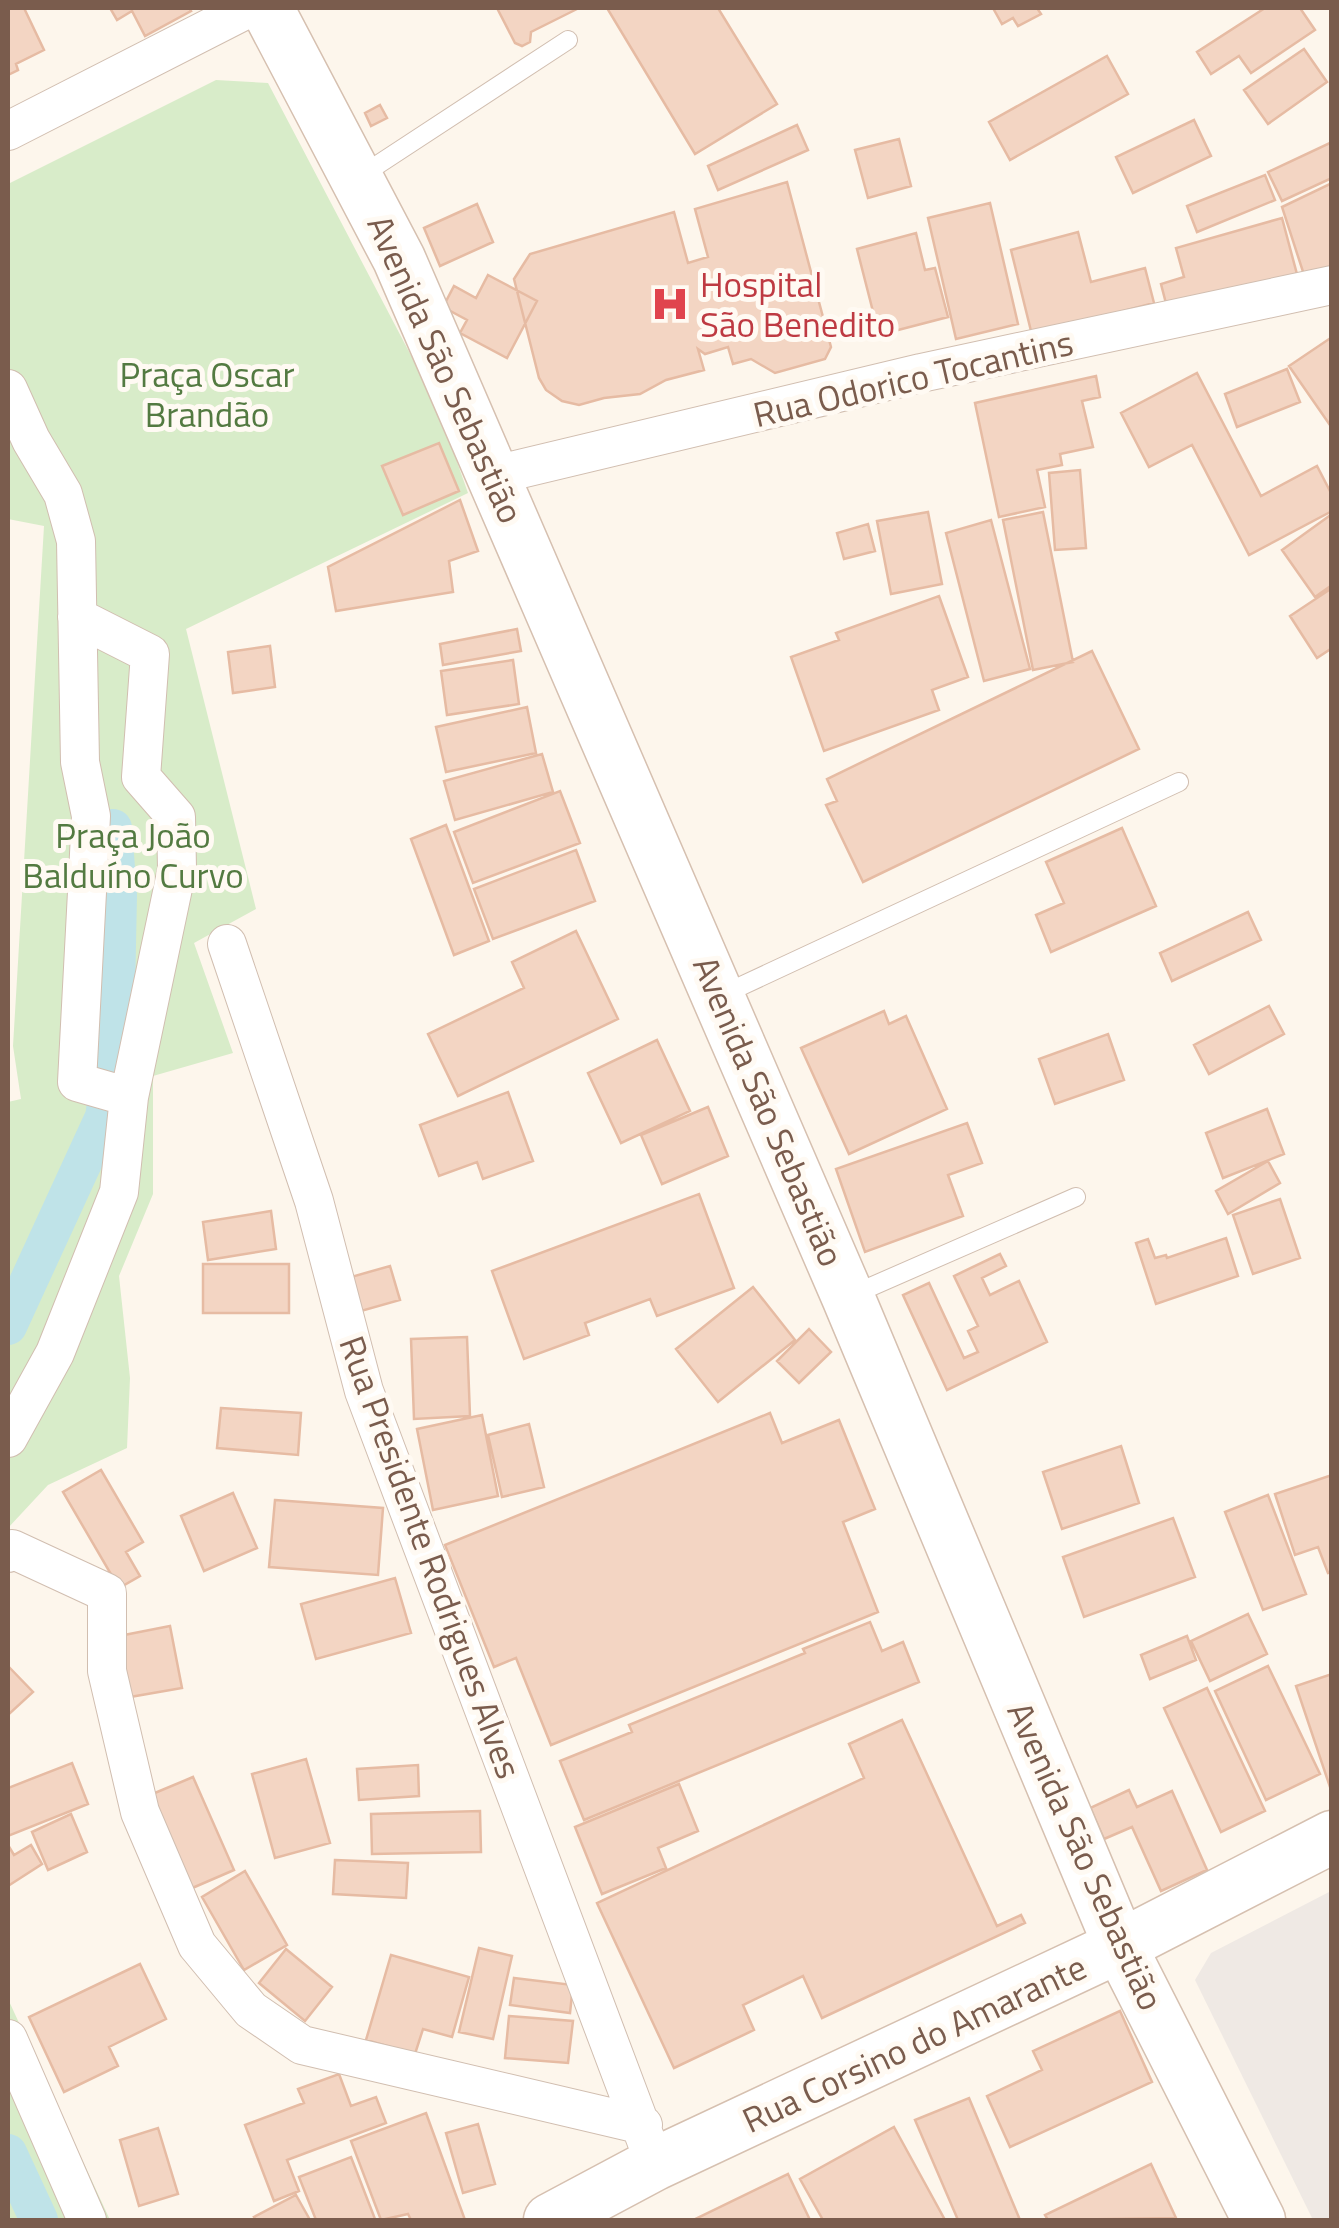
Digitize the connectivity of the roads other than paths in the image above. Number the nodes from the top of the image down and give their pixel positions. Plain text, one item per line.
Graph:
1 (248, 8) edge
2 (266, 8) edge
3 (568, 40) dead end
4 (8, 131) edge
5 (358, 177) junction
6 (1332, 285) edge
7 (8, 388) edge
8 (495, 475) junction
9 (77, 617) junction
10 (1179, 782) dead end
11 (227, 944) dead end
12 (719, 996) junction
13 (129, 1097) junction
14 (1076, 1197) dead end
15 (848, 1297) junction
16 (8, 1438) edge
17 (8, 1553) edge
18 (1332, 1838) edge
19 (1120, 1946) junction
20 (8, 2039) edge
21 (649, 2145) junction
22 (571, 2216) edge
23 (87, 2220) edge
24 (1260, 2220) edge

1 - 4 street
2 - 5 street, Avenida São Sebastião
3 - 5 lane
5 - 8 street, Avenida São Sebastião
6 - 8 street, Rua Odorico Tocantins
7 - 9 street
8 - 12 street, Avenida São Sebastião
9 - 13 street
9 - 13 street
10 - 12 lane
11 - 21 street, Rua Presidente Rodrigues Alves
12 - 15 street, Avenida São Sebastião
13 - 16 street
14 - 15 lane
15 - 19 street, Avenida São Sebastião
17 - 21 street
18 - 19 street, Rua Corsino do Amarante
19 - 21 street, Rua Corsino do Amarante
19 - 24 street, Avenida São Sebastião
20 - 23 street
21 - 22 street, Rua Corsino do Amarante

